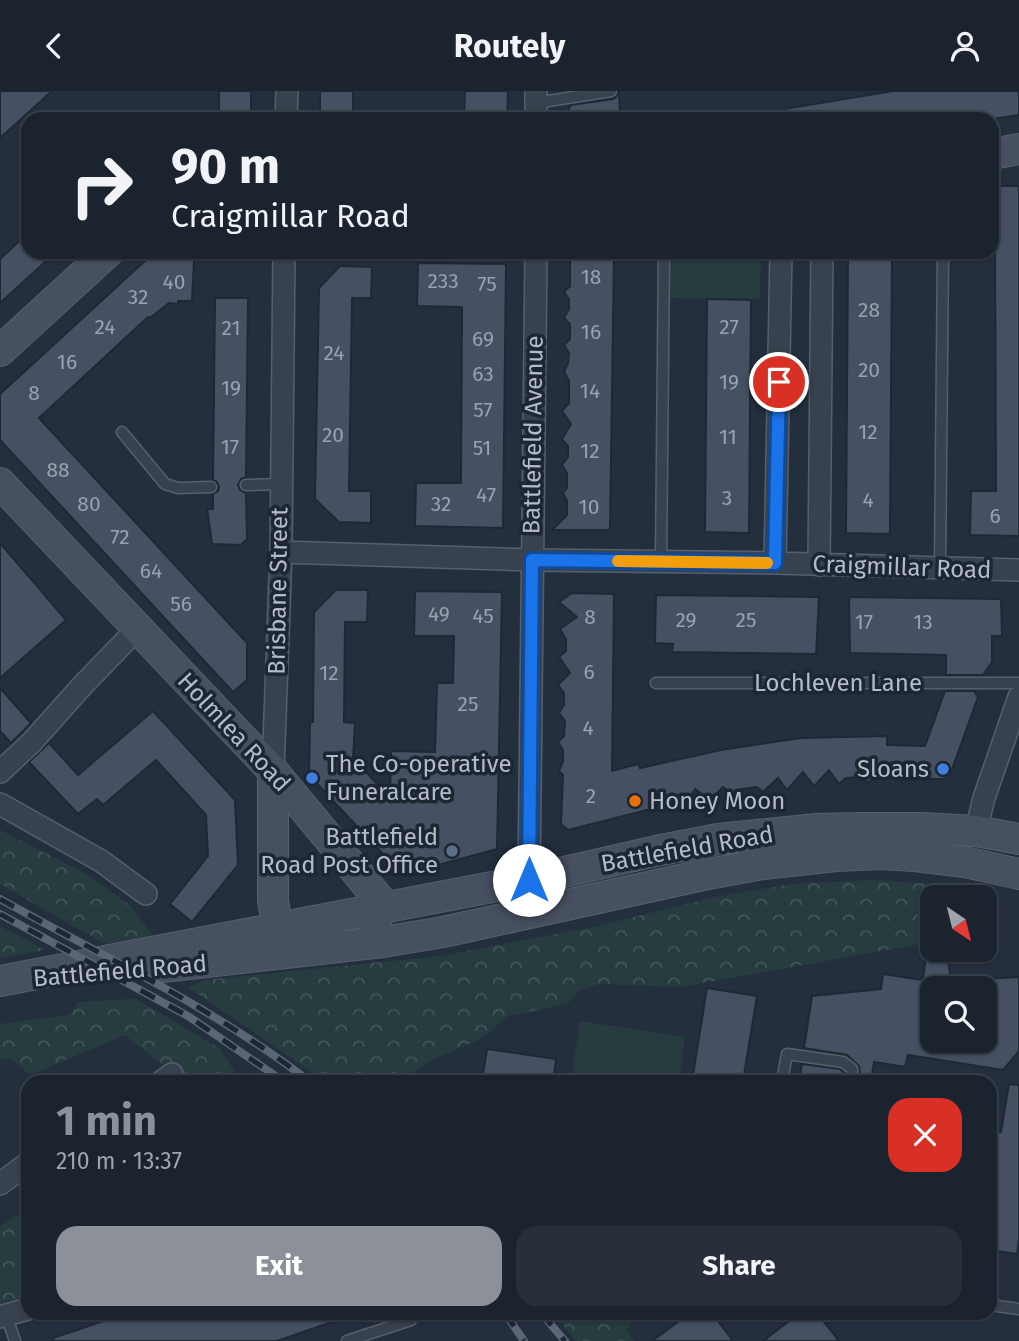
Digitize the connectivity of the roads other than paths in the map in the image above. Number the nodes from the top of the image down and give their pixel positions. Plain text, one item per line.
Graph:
1 (287, 91) edge
2 (611, 91) edge
3 (536, 104) edge
4 (286, 112) edge
5 (1019, 149) edge
6 (999, 153) edge
7 (100, 259) edge
8 (284, 259) edge
9 (536, 259) edge
10 (664, 259) edge
11 (781, 259) edge
12 (822, 259) edge
13 (943, 259) edge
14 (0, 351) edge
15 (122, 432) dead end
16 (280, 484) junction
17 (246, 485) dead end
18 (211, 487) dead end
19 (3, 491) edge
20 (281, 552) junction
21 (532, 560) junction
22 (661, 562) junction
23 (775, 563) junction
24 (819, 565) junction
25 (940, 568) junction
26 (1019, 570) edge
27 (138, 629) junction
28 (656, 683) dead end
29 (1019, 683) edge
30 (1019, 697) edge
31 (273, 771) junction
32 (0, 772) edge
33 (0, 804) edge
34 (976, 831) junction
35 (1019, 839) edge
36 (973, 864) junction
37 (1019, 874) edge
38 (529, 880) junction
39 (146, 894) dead end
40 (381, 908) junction
41 (537, 911) junction
42 (280, 941) junction
43 (367, 944) junction
44 (0, 982) edge
45 (783, 1075) edge
46 (852, 1075) edge
47 (21, 1169) edge
48 (0, 1184) edge
49 (997, 1306) edge
50 (1019, 1309) edge
51 (21, 1311) edge
52 (3, 1316) edge
53 (411, 1320) dead end
54 (15, 1341) edge
55 (347, 1341) edge

1 - 4 street
2 - 3 lane
5 - 6 main road
7 - 14 main road
8 - 16 street, Brisbane Street
9 - 21 street, Battlefield Avenue
10 - 22 lane
11 - 23 street
12 - 24 street
13 - 25 lane
15 - 18 lane
16 - 17 lane
16 - 20 street, Brisbane Street
19 - 27 main road, Holmlea Road
20 - 21 street, Craigmillar Road
20 - 31 street, Brisbane Street
21 - 22 street, Craigmillar Road
21 - 38 street, Battlefield Avenue
22 - 23 street, Craigmillar Road
23 - 24 street, Craigmillar Road
24 - 25 street, Craigmillar Road
25 - 26 street, Craigmillar Road
27 - 31 main road, Holmlea Road
27 - 32 street
28 - 29 lane, Lochleven Lane
30 - 34 street
31 - 40 main road, Holmlea Road
31 - 42 main road, Brisbane Street
33 - 39 street
34 - 35 main road, Battlefield Road
34 - 36 main road
34 - 38 main road, Battlefield Road
36 - 37 main road, Battlefield Road
36 - 41 main road, Battlefield Road
38 - 40 main road, Battlefield Road
38 - 41 main road, Battlefield Avenue
40 - 42 main road, Battlefield Road
40 - 43 main road
41 - 43 main road, Battlefield Road
42 - 43 main road, Battlefield Road
42 - 44 main road, Battlefield Road
45 - 46 lane
47 - 48 street
49 - 50 lane
51 - 52 street
52 - 54 lane
53 - 55 lane

